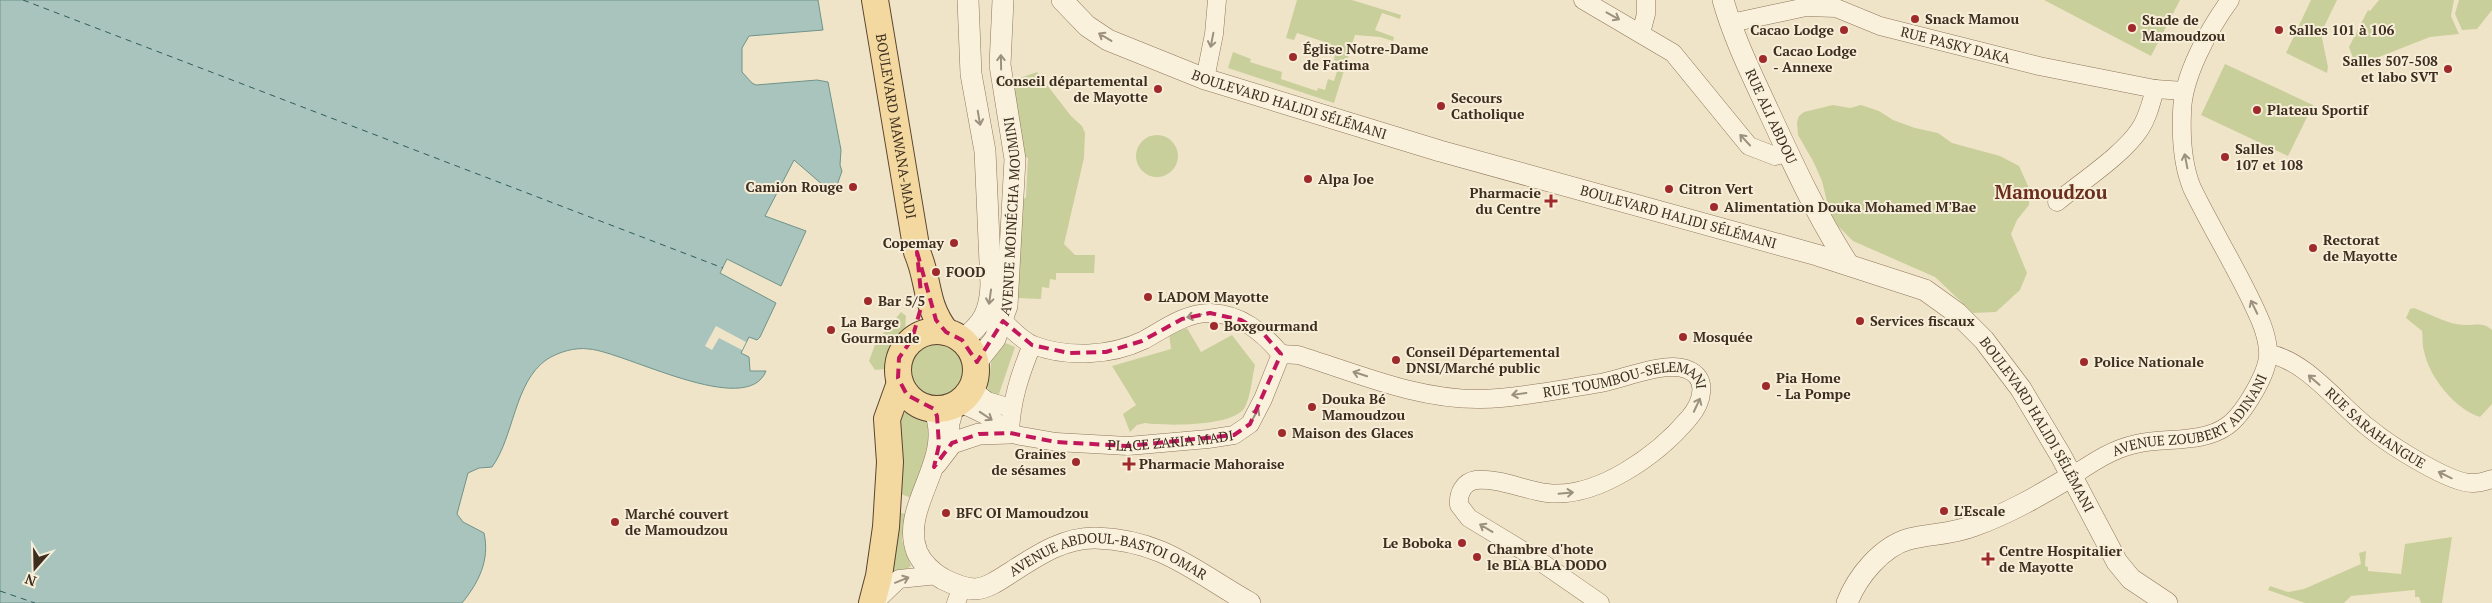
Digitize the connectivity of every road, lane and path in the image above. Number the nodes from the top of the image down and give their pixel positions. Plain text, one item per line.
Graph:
1 (875, 0) edge
2 (968, 0) edge
3 (1003, 0) edge
4 (1062, 0) edge
5 (1217, 0) edge
6 (1583, 0) edge
7 (1646, 0) edge
8 (1723, 0) edge
9 (2230, 0) edge
10 (1849, 6) edge
11 (1731, 23) junction
12 (1641, 32) junction
13 (1205, 79) junction
14 (2155, 89) junction
15 (2184, 92) junction
16 (1788, 153) junction
17 (2057, 202) dead end
18 (1826, 230) junction
19 (918, 252) junction
20 (1817, 254) junction
21 (1848, 264) junction
22 (1003, 321) junction
23 (954, 336) junction
24 (912, 340) junction
25 (1032, 345) junction
26 (1281, 354) junction
27 (2269, 354) junction
28 (976, 363) junction
29 (939, 398) junction
30 (1011, 408) junction
31 (1010, 433) junction
32 (946, 449) junction
33 (934, 467) junction
34 (2072, 476) junction
35 (2492, 479) edge
36 (887, 500) junction
37 (938, 575) junction
38 (959, 595) edge
39 (858, 603) edge
40 (873, 603) edge
41 (1250, 603) edge
42 (1600, 603) edge
43 (1847, 603) edge
44 (2167, 603) edge

1 - 19 main road, BOULEVARD MAWANA-MADI
2 -> 23 street
22 -> 3 street, AVENUE MOINÉCHA MOUMINI
13 -> 4 street, BOULEVARD HALIDI SÉLÉMANI
5 -> 13 street
6 -> 12 street
7 - 12 street
8 - 11 street, RUE ALI ABDOU
9 - 15 street, AVENUE ZOUBERT ADINANI
10 - 11 street, RUE PASKY DAKA
10 - 14 street, RUE PASKY DAKA
11 - 16 street, RUE ALI ABDOU
16 -> 12 street
13 - 20 street, BOULEVARD HALIDI SÉLÉMANI
14 - 15 street, RUE PASKY DAKA
14 - 17 street
27 -> 15 street, AVENUE ZOUBERT ADINANI
16 - 18 street, RUE ALI ABDOU
18 - 20 street
18 - 21 street, RUE ALI ABDOU
19 - 23 main road, BOULEVARD MAWANA-MADI
19 - 24 main road, BOULEVARD MAWANA-MADI
20 - 21 street, BOULEVARD HALIDI SÉLÉMANI
21 - 34 street, BOULEVARD HALIDI SÉLÉMANI
22 - 25 street
22 - 28 street, AVENUE MOINÉCHA MOUMINI
23 - 24 main road
23 - 28 main road
24 - 29 main road
26 -> 25 street
25 - 30 street
31 -> 26 street, PLACE ZAKIA MADI
42 -> 26 street, RUE TOUMBOU-SELEMANI
27 - 34 street, AVENUE ZOUBERT ADINANI
35 -> 27 street, RUE SARAHANGUE
28 - 29 main road
29 - 30 street
29 -> 31 street, PLACE ZAKIA MADI
29 - 32 street
29 - 33 street
29 - 36 main road
30 - 31 street
31 - 32 street
32 - 33 street
33 - 37 street
34 - 43 street
34 - 44 street, BOULEVARD HALIDI SÉLÉMANI
36 - 39 main road
36 - 40 main road
37 - 38 street
40 -> 37 street
38 - 41 street, AVENUE ABDOUL-BASTOI OMAR

